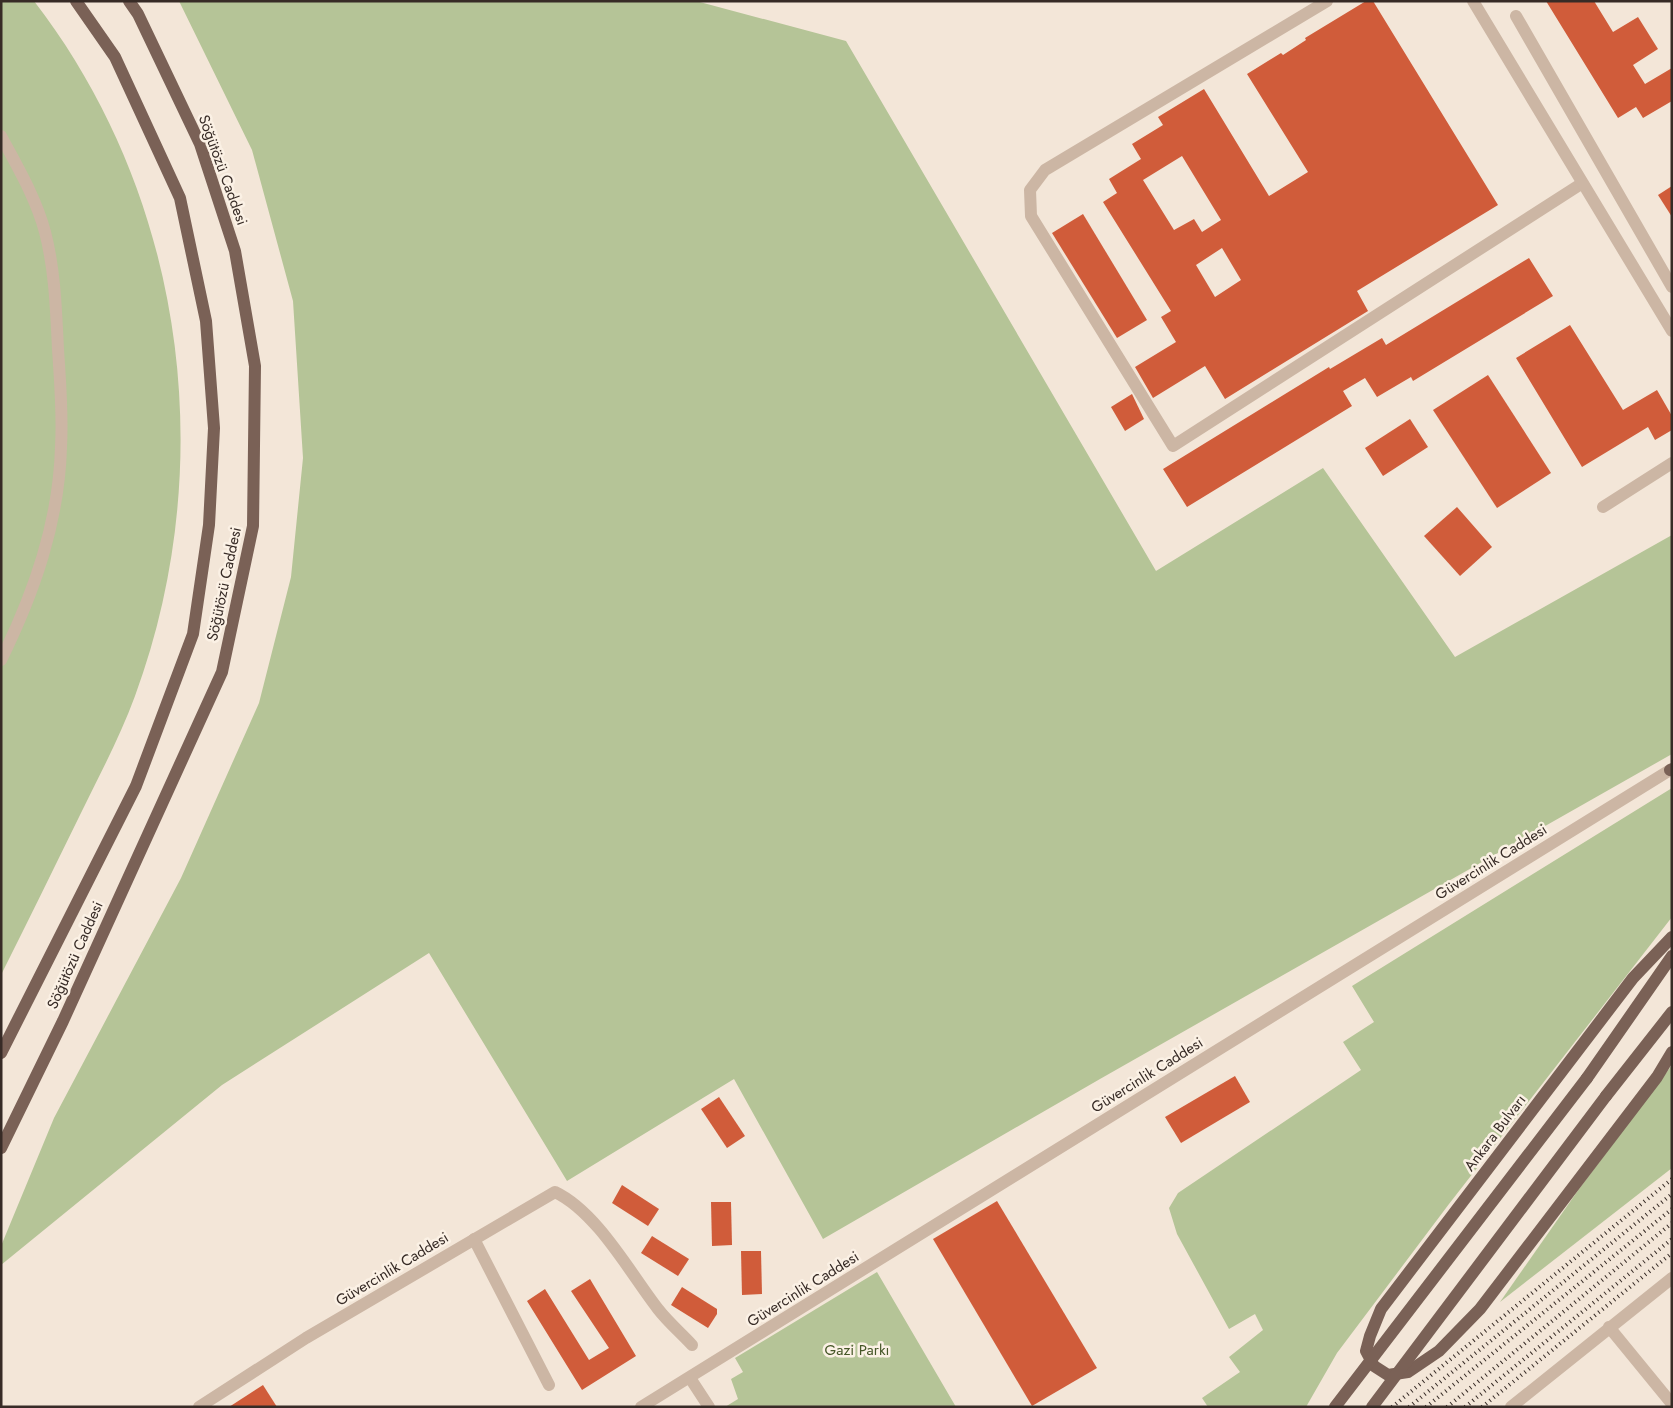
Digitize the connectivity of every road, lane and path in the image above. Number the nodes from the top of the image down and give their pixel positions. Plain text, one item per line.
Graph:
1 (76, 1) edge
2 (129, 1) edge
3 (1327, 1) edge
4 (1473, 1) edge
5 (1516, 16) dead end
6 (1, 136) edge
7 (1581, 184) junction
8 (1672, 287) edge
9 (1672, 331) edge
10 (1672, 463) edge
11 (1603, 507) dead end
12 (1, 660) edge
13 (1671, 770) edge
14 (1672, 937) edge
15 (1672, 956) edge
16 (1672, 1012) edge
17 (1672, 1052) edge
18 (1, 1053) edge
19 (1, 1148) edge
20 (474, 1239) junction
21 (1672, 1278) edge
22 (1610, 1327) junction
23 (692, 1345) dead end
24 (690, 1378) junction
25 (549, 1385) dead end
26 (1672, 1404) edge
27 (200, 1407) edge
28 (641, 1407) edge
29 (709, 1407) edge
30 (1335, 1407) edge
31 (1372, 1407) edge
32 (1511, 1407) edge

1 - 18 main road, Söğütözü Caddesi
2 - 19 main road, Söğütözü Caddesi
3 - 7 street
4 - 7 street
5 - 8 street
6 - 12 street
7 - 9 street
10 - 11 street
13 - 24 street, Güvercinlik Caddesi
14 - 17 main road, Ankara Bulvarı
15 - 30 main road, bridge
16 - 31 main road, bridge
20 - 23 street, Güvercinlik Caddesi
20 - 25 street
20 - 27 street, Güvercinlik Caddesi
21 - 22 street
22 - 26 street
22 - 32 street
24 - 28 street, Güvercinlik Caddesi
24 - 29 street

